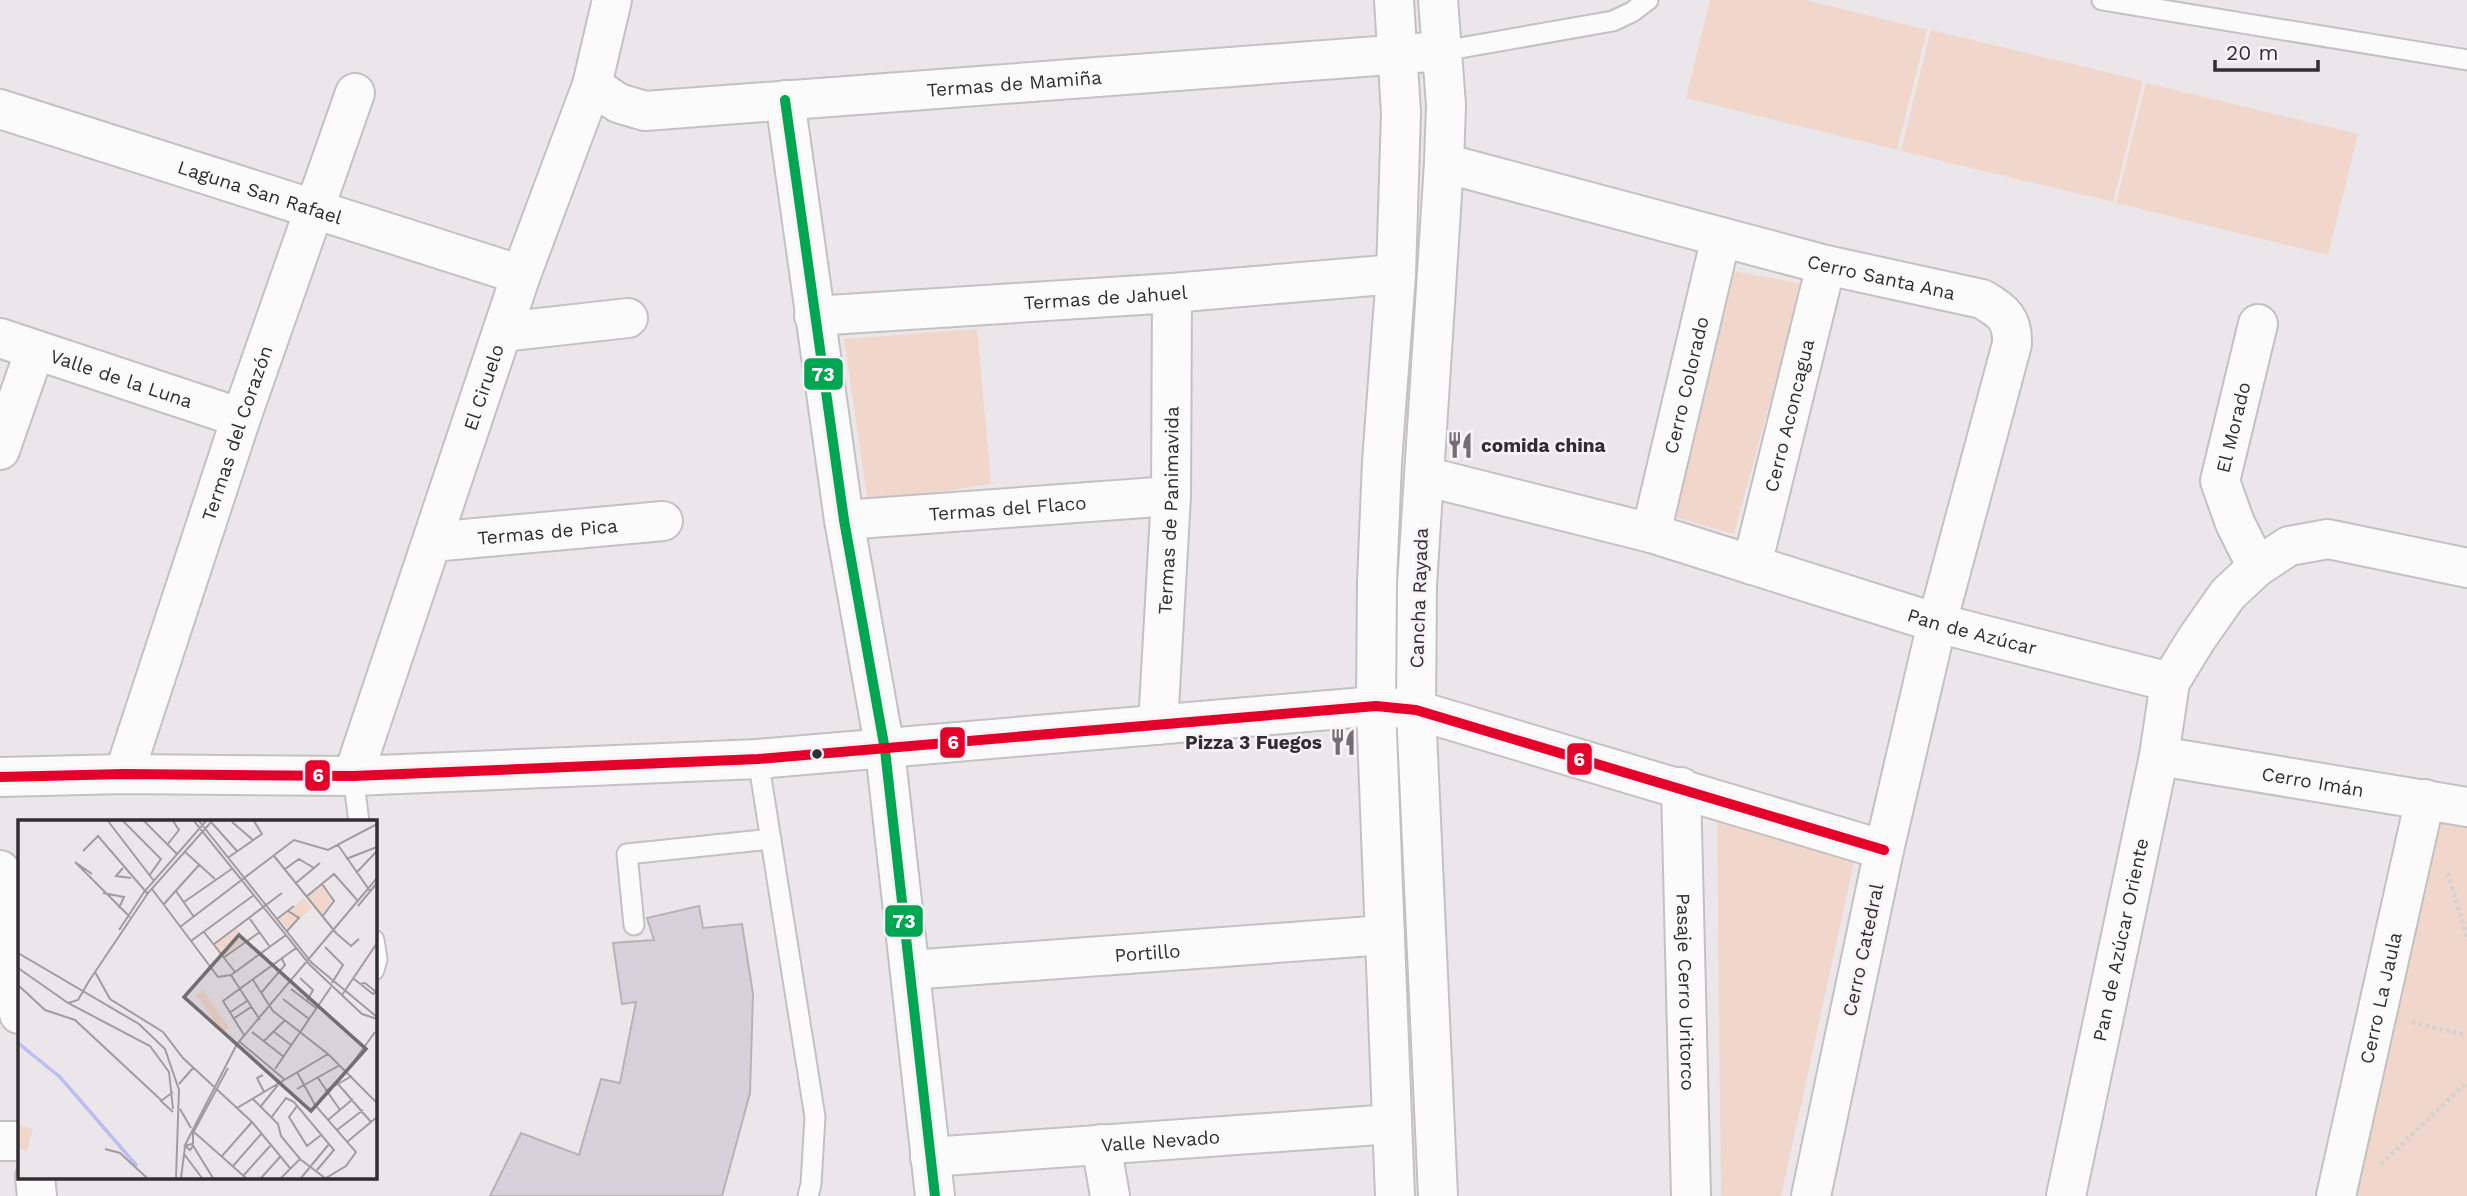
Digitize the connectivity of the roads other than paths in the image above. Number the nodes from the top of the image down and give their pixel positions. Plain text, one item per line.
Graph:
1 (1395, 0) edge
2 (1438, 0) edge
3 (1648, 0) edge
4 (2102, 0) edge
5 (610, 3) edge
6 (1444, 51) junction
7 (1399, 54) junction
8 (2467, 60) edge
9 (592, 85) junction
10 (355, 93) dead end
11 (785, 100) junction
12 (0, 109) edge
13 (1444, 163) junction
14 (315, 209) junction
15 (1721, 237) junction
16 (1826, 265) junction
17 (1396, 274) junction
18 (521, 275) junction
19 (1172, 293) junction
20 (814, 316) junction
21 (628, 318) dead end
22 (2258, 324) dead end
23 (502, 332) junction
24 (17, 344) edge
25 (241, 418) junction
26 (0, 450) edge
27 (1424, 476) junction
28 (1171, 496) junction
29 (844, 520) junction
30 (663, 521) dead end
31 (1651, 533) junction
32 (432, 542) junction
33 (1752, 565) junction
34 (2257, 567) junction
35 (2467, 568) edge
36 (1937, 623) junction
37 (2170, 682) junction
38 (1376, 706) junction
39 (1416, 710) junction
40 (1158, 725) junction
41 (885, 750) junction
42 (2159, 755) junction
43 (758, 759) junction
44 (124, 774) junction
45 (352, 776) junction
46 (0, 777) edge
47 (1681, 787) junction
48 (2425, 799) junction
49 (2467, 807) edge
50 (359, 820) edge
51 (771, 839) junction
52 (1884, 850) junction
53 (0, 870) edge
54 (634, 926) dead end
55 (1385, 935) junction
56 (909, 970) junction
57 (8, 972) edge
58 (18, 1010) edge
59 (1392, 1124) junction
60 (0, 1141) edge
61 (18, 1141) edge
62 (1101, 1144) junction
63 (930, 1157) junction
64 (35, 1178) edge
65 (37, 1196) edge
66 (808, 1196) edge
67 (934, 1196) edge
68 (1110, 1196) edge
69 (1395, 1196) edge
70 (1438, 1196) edge
71 (1691, 1196) edge
72 (1811, 1196) edge
73 (2066, 1196) edge
74 (2336, 1196) edge

1 - 7 street
2 - 6 street, Cancha Rayada
3 - 6 lane
4 - 8 lane
5 - 9 street, El Ciruelo
6 - 7 street, Termas de Mamiña
6 - 13 street, Cancha Rayada
7 - 11 street, Termas de Mamiña
7 - 17 street
9 - 11 street, Termas de Mamiña
9 - 18 street, El Ciruelo
10 - 14 street, Termas del Corazón
11 - 20 street
12 - 14 street, Laguna San Rafael
13 - 15 street, Cerro Santa Ana
13 - 27 street, Cancha Rayada
14 - 18 street, Laguna San Rafael
14 - 25 street, Termas del Corazón
15 - 16 street, Cerro Santa Ana
15 - 31 street, Cerro Colorado
16 - 33 street, Cerro Aconcagua
16 - 36 street, Cerro Santa Ana
17 - 19 street, Termas de Jahuel
17 - 38 street
18 - 23 street, El Ciruelo
19 - 20 street, Termas de Jahuel
19 - 28 street, Termas de Panimavida
20 - 29 street
21 - 23 street
22 - 34 street, El Morado
23 - 32 street, El Ciruelo
24 - 25 street, Valle de la Luna
24 - 26 street
25 - 44 street, Termas del Corazón
27 - 31 street, Pan de Azúcar
27 - 39 street, Cancha Rayada
28 - 29 street, Termas del Flaco
28 - 40 street, Termas de Panimavida
29 - 41 street
30 - 32 street, Termas de Pica
31 - 33 street, Pan de Azúcar
32 - 45 street, El Ciruelo
33 - 36 street, Pan de Azúcar
34 - 35 street
34 - 37 street
36 - 37 street, Pan de Azúcar
36 - 52 street, Cerro Catedral
37 - 42 street, Pan de Azúcar Oriente
38 - 39 street
38 - 40 street
38 - 55 street
39 - 47 street
39 - 70 street, Cancha Rayada
40 - 41 street
41 - 43 street
41 - 56 street
42 - 48 street, Cerro Imán
42 - 73 street, Pan de Azúcar Oriente
43 - 45 street
43 - 51 lane
44 - 45 street
44 - 46 street
45 - 50 lane
47 - 52 street
47 - 71 street, Pasaje Cerro Uritorco
48 - 49 street, Cerro Imán
48 - 74 street, Cerro La Jaula
51 - 54 lane
51 - 66 lane
52 - 72 street, Cerro Catedral
53 - 57 street
55 - 56 street, Portillo
55 - 59 street
56 - 63 street
57 - 58 street
59 - 62 street, Valle Nevado
59 - 69 street
60 - 61 street
62 - 63 street, Valle Nevado
62 - 68 street
63 - 67 street
64 - 65 street

